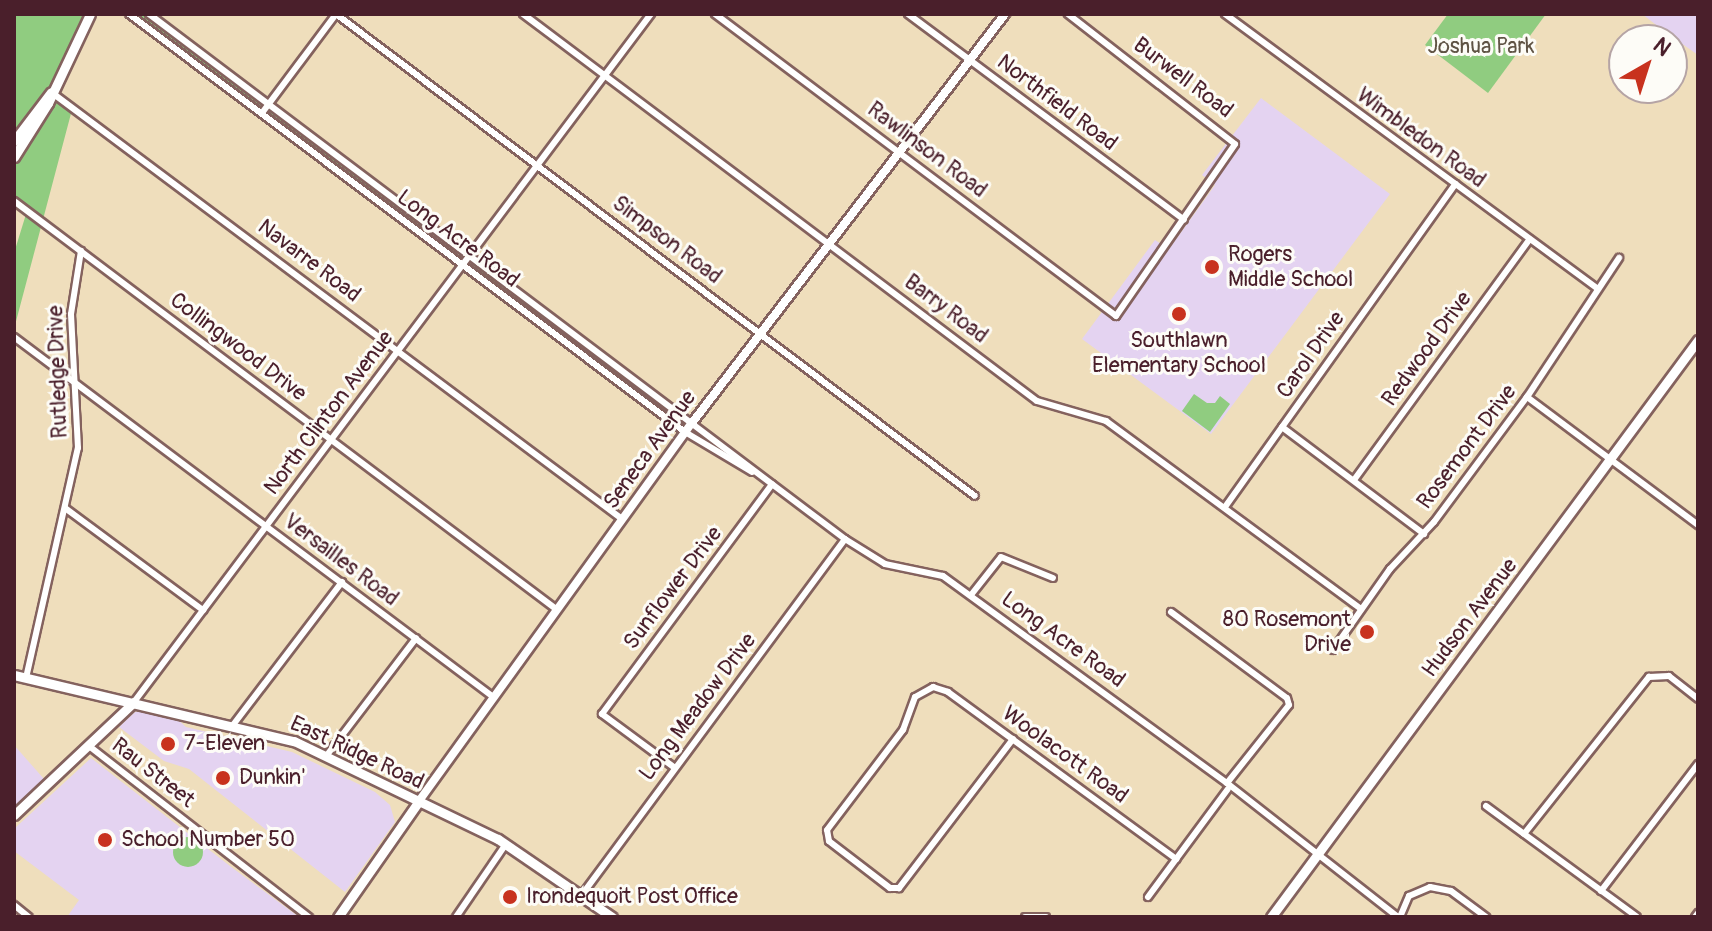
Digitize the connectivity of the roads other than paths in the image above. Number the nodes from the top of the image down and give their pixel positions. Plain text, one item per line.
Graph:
1 (90, 14) edge
2 (129, 14) edge
3 (149, 14) edge
4 (336, 14) edge
5 (523, 14) edge
6 (651, 14) edge
7 (715, 14) edge
8 (908, 14) edge
9 (1005, 14) edge
10 (1068, 14) edge
11 (1225, 14) edge
12 (967, 59) junction
13 (605, 76) junction
14 (51, 92) junction
15 (269, 104) junction
16 (262, 113) junction
17 (14, 141) edge
18 (898, 151) junction
19 (14, 157) edge
20 (539, 165) junction
21 (1455, 184) junction
22 (14, 201) edge
23 (1184, 220) junction
24 (1530, 239) junction
25 (828, 243) junction
26 (81, 251) junction
27 (470, 255) junction
28 (1619, 258) dead end
29 (463, 265) junction
30 (1597, 288) junction
31 (760, 334) junction
32 (14, 337) edge
33 (1698, 340) edge
34 (398, 351) junction
35 (75, 383) junction
36 (1527, 397) junction
37 (1282, 427) junction
38 (689, 428) junction
39 (331, 439) junction
40 (1611, 459) junction
41 (1354, 480) junction
42 (772, 484) junction
43 (975, 496) dead end
44 (1225, 507) junction
45 (65, 508) junction
46 (622, 519) junction
47 (1698, 525) edge
48 (266, 526) junction
49 (1424, 534) junction
50 (845, 539) junction
51 (1053, 578) dead end
52 (342, 582) junction
53 (971, 595) junction
54 (1360, 608) junction
55 (556, 609) junction
56 (203, 610) junction
57 (1171, 612) dead end
58 (416, 638) junction
59 (1333, 650) dead end
60 (14, 675) edge
61 (26, 678) junction
62 (492, 696) junction
63 (1698, 699) edge
64 (134, 702) junction
65 (233, 725) junction
66 (1013, 739) junction
67 (89, 746) junction
68 (327, 755) junction
69 (1698, 764) edge
70 (675, 768) junction
71 (1228, 786) junction
72 (419, 801) junction
73 (1486, 806) dead end
74 (14, 815) edge
75 (1524, 834) junction
76 (506, 844) junction
77 (1316, 856) junction
78 (1176, 859) junction
79 (1601, 891) junction
80 (581, 896) junction
81 (1148, 897) dead end
82 (14, 905) edge
83 (29, 917) edge
84 (309, 917) edge
85 (338, 917) edge
86 (456, 917) edge
87 (612, 917) edge
88 (1025, 917) edge
89 (1046, 917) edge
90 (1271, 917) edge
91 (1399, 917) edge
92 (1486, 917) edge
93 (1637, 917) edge

1 - 14 main road
2 - 16 street, Long Acre Road
3 - 15 street, Long Acre Road
4 - 15 street
4 - 20 street, Simpson Road
5 - 13 street, Barry Road
6 - 13 street, North Clinton Avenue
7 - 18 street, Rawlinson Road
8 - 12 street, Northfield Road
9 - 12 street, Seneca Avenue
10 - 23 street, Burwell Road
11 - 21 street, Wimbledon Road
12 - 18 street, Seneca Avenue
12 - 23 street, Northfield Road
13 - 20 street, North Clinton Avenue
13 - 25 street, Barry Road
14 - 17 main road
14 - 19 main road
14 - 34 street, Navarre Road
15 - 16 street
15 - 27 street, Long Acre Road
16 - 29 street, Long Acre Road
18 - 23 street, Rawlinson Road
18 - 25 street, Seneca Avenue
20 - 27 street, North Clinton Avenue
20 - 31 street, Simpson Road
21 - 24 street, Wimbledon Road
21 - 37 street, Carol Drive
22 - 26 street, Collingwood Drive
24 - 30 street, Wimbledon Road
24 - 41 street, Redwood Drive
25 - 31 street, Seneca Avenue
25 - 44 street, Barry Road
26 - 35 street, Rutledge Drive
26 - 39 street, Collingwood Drive
27 - 29 street, North Clinton Avenue
27 - 38 street, Long Acre Road
28 - 30 street, Rosemont Drive
29 - 34 street, North Clinton Avenue
29 - 38 street, Long Acre Road
30 - 36 street, Rosemont Drive
31 - 38 street, Seneca Avenue
31 - 43 street, Simpson Road
32 - 35 street, Versailles Road
33 - 40 main road, Hudson Avenue
34 - 39 street, North Clinton Avenue
34 - 46 street, Navarre Road
35 - 45 street, Rutledge Drive
35 - 48 street, Versailles Road
36 - 40 street
36 - 49 street, Rosemont Drive
37 - 41 street
37 - 44 street, Carol Drive
38 - 42 street, Long Acre Road
38 - 42 street, Long Acre Road
38 - 46 street, Seneca Avenue
39 - 48 street, North Clinton Avenue
39 - 55 street, Collingwood Drive
40 - 47 street
40 - 77 main road, Hudson Avenue
41 - 49 street
42 - 50 street, Long Acre Road
42 - 70 street, Sunflower Drive
44 - 54 street, Barry Road
45 - 56 street
45 - 61 street, Rutledge Drive
46 - 55 street, Seneca Avenue
48 - 52 street, Versailles Road
48 - 56 street, North Clinton Avenue
49 - 54 street, Rosemont Drive
50 - 53 street, Long Acre Road
50 - 70 street, Long Meadow Drive
51 - 53 street
52 - 58 street, Versailles Road
52 - 65 street
53 - 71 street, Long Acre Road
54 - 59 street, Rosemont Drive
55 - 62 street, Seneca Avenue
56 - 64 street, North Clinton Avenue
57 - 71 street
58 - 62 street, Versailles Road
58 - 68 street
60 - 61 main road, East Ridge Road
61 - 64 main road, East Ridge Road
62 - 72 street, Seneca Avenue
63 - 75 street
64 - 65 main road, East Ridge Road
64 - 67 main road, North Clinton Avenue
65 - 68 main road, East Ridge Road
66 - 66 street, Woolacott Road
66 - 78 street, Woolacott Road
67 - 74 main road, North Clinton Avenue
67 - 84 street, Rau Street
68 - 72 main road, East Ridge Road
69 - 79 street
70 - 80 street, Long Meadow Drive
71 - 77 street, Long Acre Road
71 - 78 street
72 - 76 main road, East Ridge Road
72 - 85 main road, Seneca Avenue
73 - 75 street
75 - 79 street
76 - 80 main road, East Ridge Road
76 - 86 street
77 - 90 main road, Hudson Avenue
77 - 91 street, Long Acre Road
78 - 81 street
79 - 93 street
80 - 87 main road, East Ridge Road
82 - 83 street
88 - 89 street
91 - 92 street

